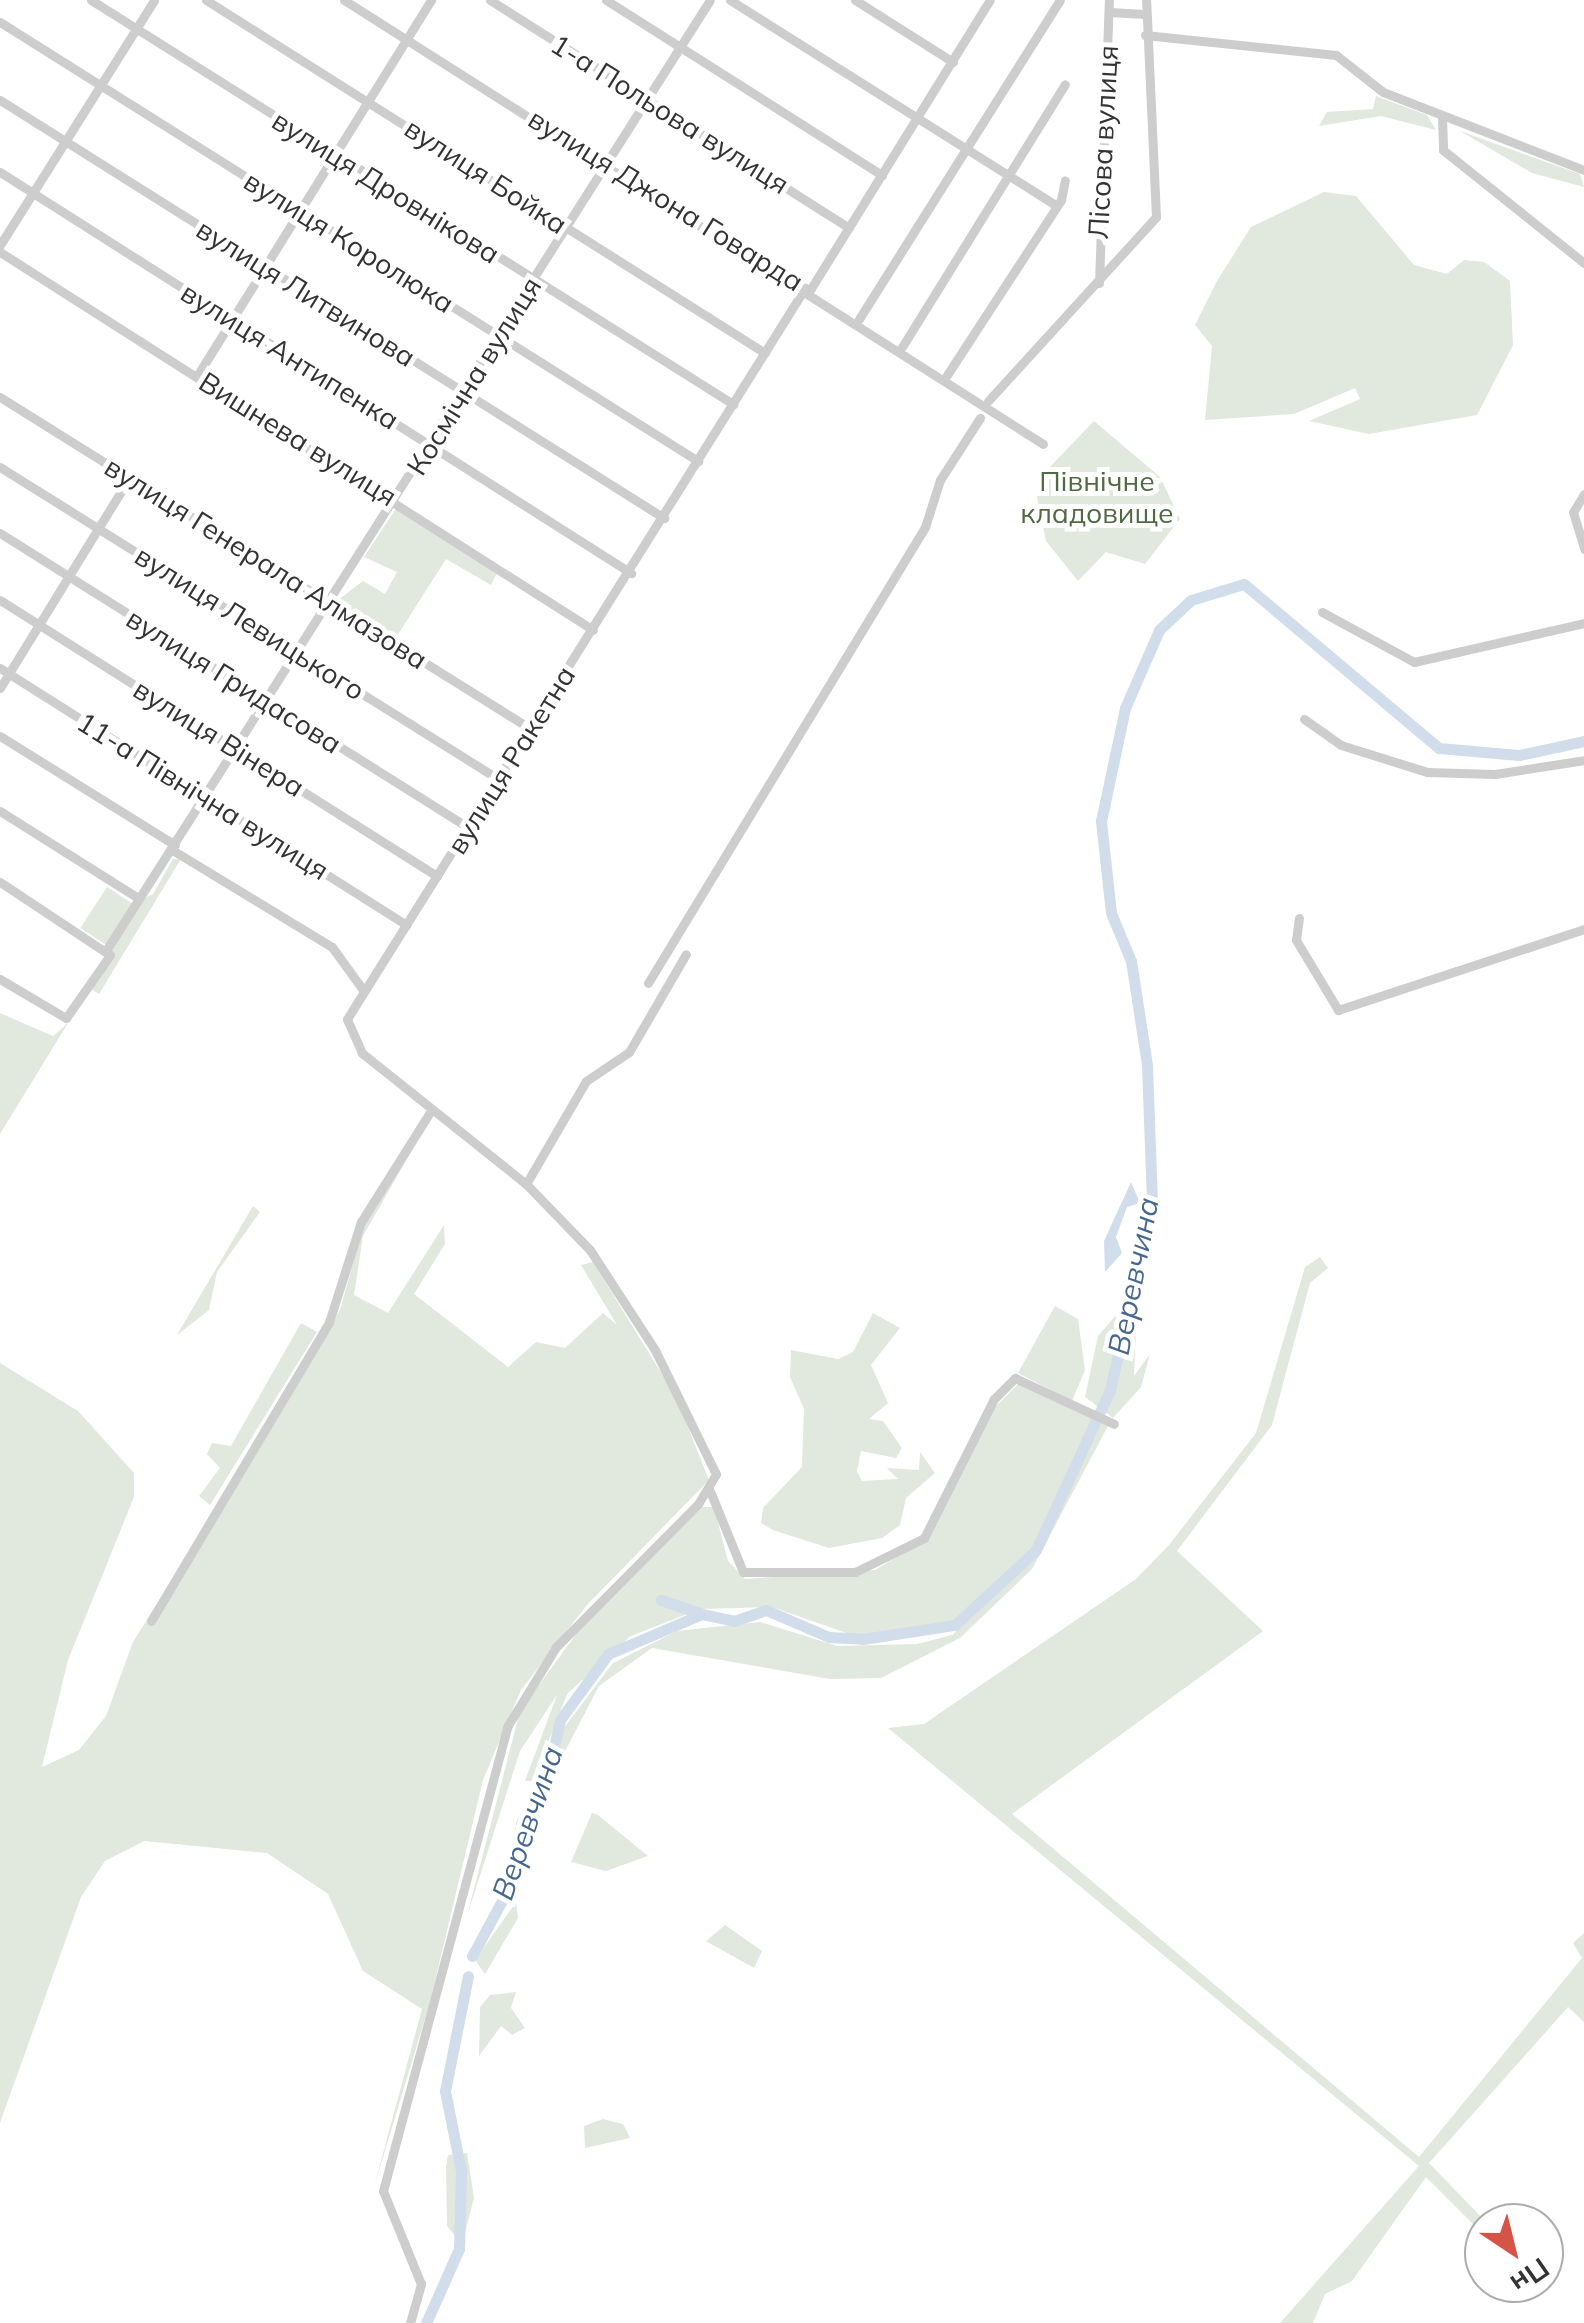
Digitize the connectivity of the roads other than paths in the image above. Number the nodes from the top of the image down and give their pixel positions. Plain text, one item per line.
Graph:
1 (91, 0) edge
2 (154, 0) edge
3 (206, 0) edge
4 (344, 0) edge
5 (431, 0) edge
6 (490, 0) edge
7 (606, 0) edge
8 (710, 0) edge
9 (730, 0) edge
10 (855, 0) edge
11 (973, 0) edge
12 (1060, 0) edge
13 (1109, 0) edge
14 (1146, 0) edge
15 (988, 4) edge
16 (1109, 12) junction
17 (1145, 14) junction
18 (0, 22) edge
19 (137, 28) junction
20 (1145, 34) junction
21 (406, 39) junction
22 (680, 46) junction
23 (953, 62) junction
24 (1065, 84) dead end
25 (100, 86) junction
26 (0, 100) edge
27 (648, 100) junction
28 (368, 101) junction
29 (918, 118) junction
30 (1442, 118) junction
31 (65, 141) junction
32 (964, 148) junction
33 (334, 154) junction
34 (608, 163) junction
35 (1584, 170) edge
36 (0, 172) edge
37 (882, 175) junction
38 (1010, 176) junction
39 (1064, 180) dead end
40 (32, 192) junction
41 (1054, 204) junction
42 (300, 210) junction
43 (566, 228) junction
44 (849, 228) junction
45 (0, 248) edge
46 (1584, 263) edge
47 (264, 267) junction
48 (534, 280) junction
49 (1099, 282) junction
50 (808, 289) junction
51 (232, 319) junction
52 (859, 319) junction
53 (499, 337) junction
54 (902, 347) junction
55 (766, 352) junction
56 (198, 376) junction
57 (947, 376) junction
58 (464, 392) junction
59 (0, 398) edge
60 (988, 401) junction
61 (734, 404) junction
62 (980, 418) dead end
63 (431, 444) junction
64 (1043, 444) dead end
65 (698, 461) junction
66 (0, 467) edge
67 (130, 478) junction
68 (1584, 494) edge
69 (397, 502) junction
70 (664, 518) junction
71 (99, 528) junction
72 (0, 534) edge
73 (1584, 550) edge
74 (630, 572) junction
75 (69, 577) junction
76 (0, 600) edge
77 (329, 606) junction
78 (1322, 612) dead end
79 (1584, 623) edge
80 (40, 625) junction
81 (593, 630) junction
82 (297, 652) junction
83 (4, 671) edge
84 (0, 688) edge
85 (268, 702) junction
86 (1304, 719) dead end
87 (532, 729) junction
88 (0, 736) edge
89 (239, 751) junction
90 (1584, 760) edge
91 (500, 780) junction
92 (207, 796) junction
93 (0, 812) edge
94 (469, 828) junction
95 (175, 848) junction
96 (437, 876) junction
97 (0, 882) edge
98 (138, 898) junction
99 (1300, 918) dead end
100 (406, 925) junction
101 (1584, 928) edge
102 (108, 950) junction
103 (686, 954) dead end
104 (0, 978) edge
105 (648, 983) dead end
106 (362, 990) junction
107 (432, 1109) junction
108 (526, 1184) junction
109 (1109, 1421) dead end
110 (710, 1492) junction
111 (151, 1620) dead end
112 (410, 2323) edge

1 - 19 street, вулиця Дровнікова
2 - 19 street
3 - 28 street, вулиця Бойка
4 - 21 street, вулиця Джона Говарда
5 - 21 street
6 - 27 street, 1-а Польова вулиця
7 - 22 street
8 - 22 street, Космічна вулиця
9 - 29 street
10 - 23 street
11 - 15 street
12 - 32 street
13 - 16 street, Лісова вулиця
14 - 17 street
15 - 23 street, вулиця Ракетна
16 - 17 street
16 - 49 street, Лісова вулиця
17 - 20 street
18 - 25 street, вулиця Королюка
19 - 25 street
19 - 33 street, вулиця Дровнікова
20 - 30 street
20 - 49 street
21 - 28 street
21 - 34 street, вулиця Джона Говарда
22 - 27 street, Космічна вулиця
22 - 37 street
23 - 29 street, вулиця Ракетна
24 - 38 street
25 - 31 street
25 - 42 street, вулиця Королюка
26 - 31 street, вулиця Литвинова
27 - 34 street, Космічна вулиця
27 - 44 street, 1-а Польова вулиця
28 - 33 street
28 - 43 street, вулиця Бойка
29 - 32 street
29 - 37 street, вулиця Ракетна
30 - 35 street
30 - 46 street
31 - 40 street
31 - 47 street, вулиця Литвинова
32 - 38 street
32 - 52 street
33 - 42 street
33 - 48 street, вулиця Дровнікова
34 - 43 street, Космічна вулиця
34 - 50 street, вулиця Джона Говарда
36 - 40 street, вулиця Антипенка
37 - 44 street, вулиця Ракетна
38 - 41 street
38 - 54 street
39 - 41 street
40 - 45 street
40 - 51 street, вулиця Антипенка
41 - 57 street
42 - 47 street
42 - 53 street, вулиця Королюка
43 - 48 street, Космічна вулиця
43 - 55 street, вулиця Бойка
44 - 50 street, вулиця Ракетна
45 - 56 street, Вишнева вулиця
47 - 51 street
47 - 58 street, вулиця Литвинова
48 - 53 street, Космічна вулиця
48 - 61 street, вулиця Дровнікова
49 - 60 street
50 - 52 street, вулиця Джона Говарда
50 - 55 street, вулиця Ракетна
51 - 56 street
51 - 63 street, вулиця Антипенка
52 - 54 street, вулиця Джона Говарда
53 - 58 street, Космічна вулиця
53 - 65 street, вулиця Королюка
54 - 57 street, вулиця Джона Говарда
55 - 61 street, вулиця Ракетна
56 - 69 street, Вишнева вулиця
57 - 60 street, вулиця Джона Говарда
58 - 63 street, Космічна вулиця
58 - 70 street, вулиця Литвинова
59 - 67 street, вулиця Генерала Алмазова
60 - 64 street, вулиця Джона Говарда
61 - 65 street, вулиця Ракетна
62 - 105 street
63 - 69 street, Космічна вулиця
63 - 74 street, вулиця Антипенка
65 - 70 street, вулиця Ракетна
66 - 71 street, вулиця Левицького
67 - 71 street
67 - 77 street, вулиця Генерала Алмазова
68 - 73 street
69 - 77 street, Космічна вулиця
69 - 81 street, Вишнева вулиця
70 - 74 street, вулиця Ракетна
71 - 75 street
71 - 82 street, вулиця Левицького
72 - 75 street, вулиця Гридасова
74 - 81 street, вулиця Ракетна
75 - 80 street
75 - 85 street, вулиця Гридасова
76 - 80 street, вулиця Вінера
77 - 82 street, Космічна вулиця
77 - 87 street, вулиця Генерала Алмазова
78 - 79 street
80 - 83 street
80 - 89 street, вулиця Вінера
81 - 87 street, вулиця Ракетна
82 - 85 street, Космічна вулиця
82 - 91 street, вулиця Левицького
83 - 84 street
83 - 92 street, 11-а Північна вулиця
85 - 89 street, Космічна вулиця
85 - 94 street, вулиця Гридасова
86 - 90 street
87 - 91 street, вулиця Ракетна
88 - 95 street
89 - 92 street, Космічна вулиця
89 - 96 street, вулиця Вінера
91 - 94 street, вулиця Ракетна
92 - 95 street, Космічна вулиця
92 - 100 street, 11-а Північна вулиця
93 - 98 street
94 - 96 street, вулиця Ракетна
95 - 98 street, Космічна вулиця
95 - 106 street
96 - 100 street, вулиця Ракетна
97 - 102 street
98 - 102 street, Космічна вулиця
99 - 101 street
100 - 106 street, вулиця Ракетна
102 - 104 street, Космічна вулиця
103 - 108 street
106 - 107 street, вулиця Ракетна
107 - 108 street, вулиця Ракетна
107 - 111 street
108 - 110 street, вулиця Ракетна
109 - 110 street, вулиця Ракетна
110 - 112 street

